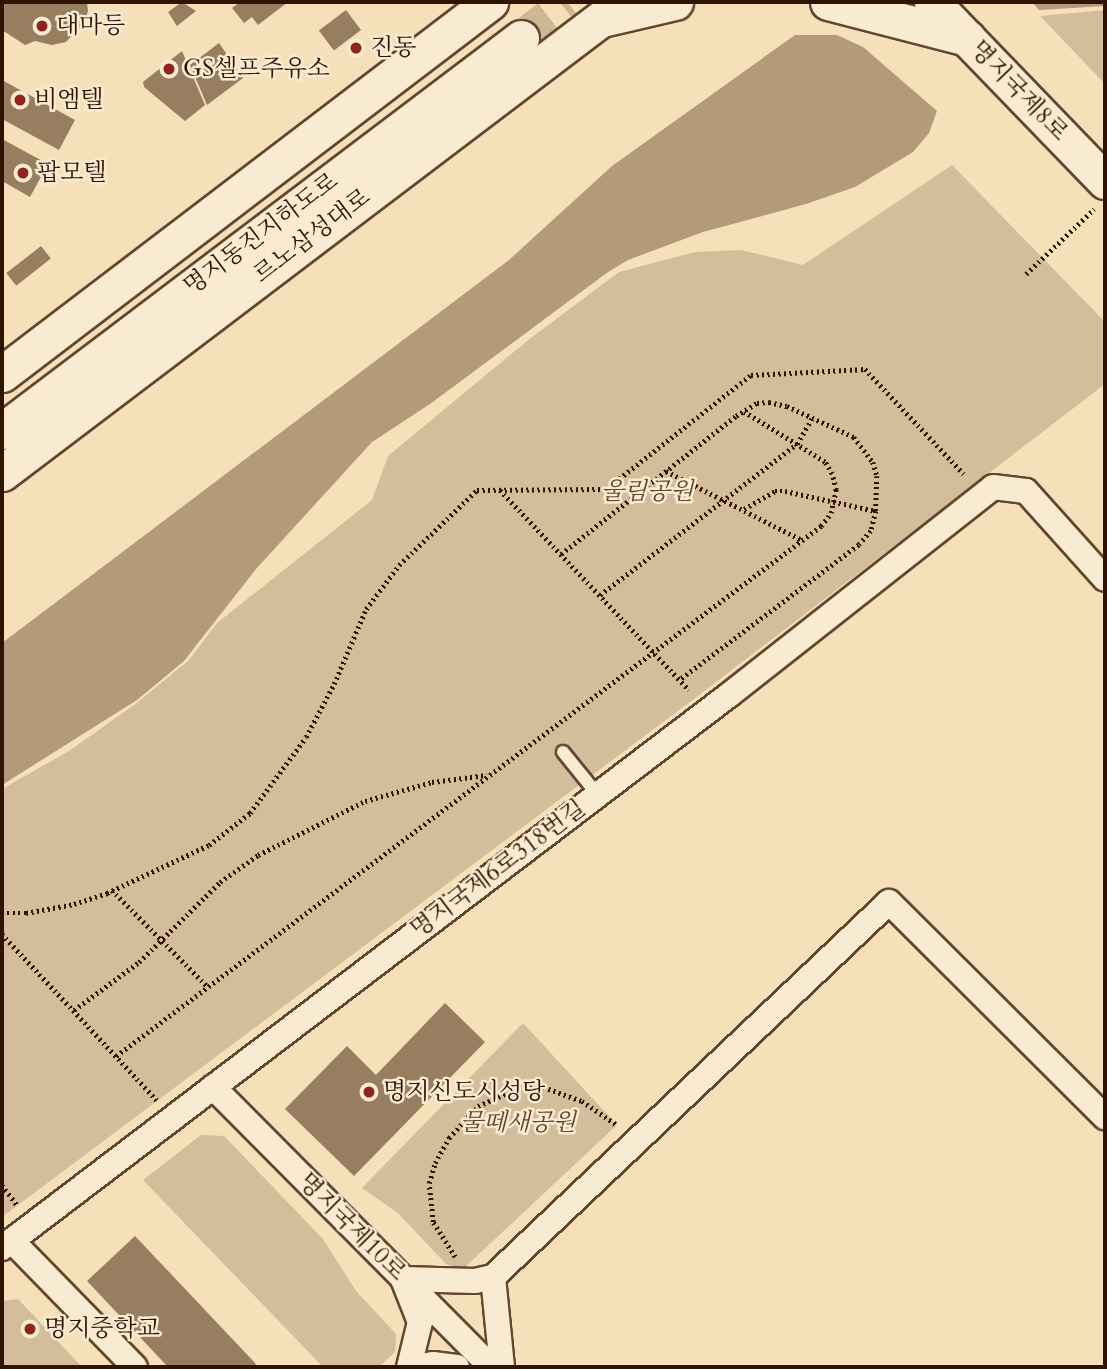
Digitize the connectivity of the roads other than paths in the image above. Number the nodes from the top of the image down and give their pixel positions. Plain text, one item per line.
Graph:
1 (464, 2) edge
2 (490, 2) edge
3 (675, 2) edge
4 (828, 2) edge
5 (932, 2) edge
6 (960, 2) edge
7 (613, 10) edge
8 (521, 38) tunnel mouth
9 (968, 38) junction
10 (1100, 194) edge
11 (2, 348) edge
12 (2, 374) edge
13 (2, 431) edge
14 (2, 473) edge
15 (1105, 579) edge
16 (563, 752) dead end
17 (597, 794) junction
18 (212, 1087) junction
19 (1105, 1117) edge
20 (7, 1245) edge
21 (493, 1277) junction
22 (403, 1279) junction
23 (135, 1367) edge
24 (409, 1367) edge
25 (417, 1367) edge
26 (457, 1367) edge
27 (491, 1367) edge
28 (502, 1367) edge

1 - 11 main road
2 - 12 main road, 명지동진지하도로
3 - 7 main road
4 - 9 main road
5 - 9 main road, 명지국제8로
6 - 9 main road
7 - 14 main road, 르노삼성대로
8 - 13 main road, 명지동진지하도로
9 - 10 main road, 명지국제8로
15 - 17 street, 명지국제6로318번길
16 - 17 lane
17 - 18 street, 명지국제6로318번길
18 - 20 street, 명지국제6로318번길
18 - 22 street, 명지국제10로
19 - 21 street
20 - 23 street
21 - 22 street
21 - 28 street
22 - 24 street
22 - 27 street, 명지국제10로
25 - 26 street

